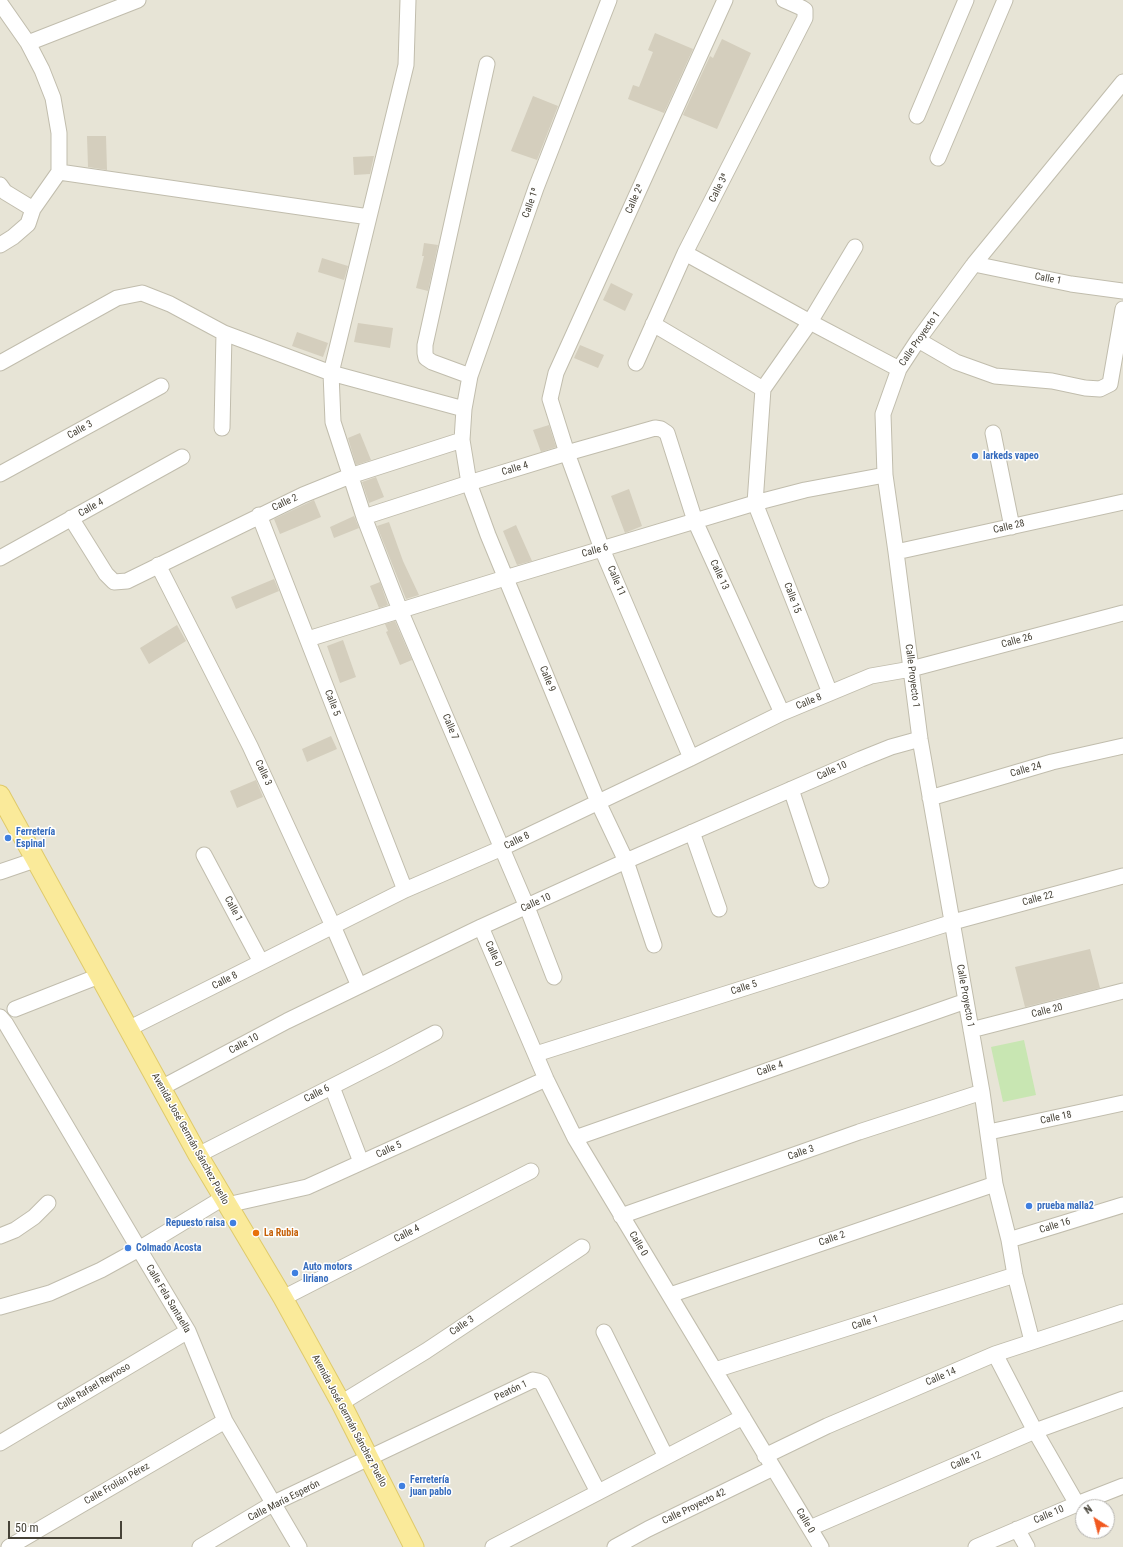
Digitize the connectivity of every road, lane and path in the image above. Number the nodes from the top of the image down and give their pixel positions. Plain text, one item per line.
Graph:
1 (138, 0) edge
2 (408, 0) edge
3 (609, 0) edge
4 (725, 0) edge
5 (784, 0) edge
6 (966, 0) edge
7 (1005, 0) edge
8 (0, 3) edge
9 (28, 43) junction
10 (487, 64) dead end
11 (1123, 82) edge
12 (917, 116) dead end
13 (938, 158) dead end
14 (59, 172) junction
15 (0, 185) edge
16 (33, 210) junction
17 (369, 217) junction
18 (0, 245) edge
19 (855, 247) dead end
20 (685, 253) junction
21 (974, 264) junction
22 (1123, 291) edge
23 (1123, 309) edge
24 (810, 322) junction
25 (653, 324) junction
26 (224, 333) junction
27 (918, 340) junction
28 (0, 362) edge
29 (636, 363) dead end
30 (899, 369) junction
31 (331, 373) junction
32 (470, 376) junction
33 (161, 386) dead end
34 (763, 390) junction
35 (550, 399) joint
36 (464, 409) junction
37 (222, 428) dead end
38 (667, 433) joint
39 (994, 433) dead end
40 (462, 440) junction
41 (567, 453) junction
42 (182, 457) dead end
43 (0, 474) edge
44 (884, 475) junction
45 (350, 476) junction
46 (469, 482) junction
47 (755, 502) junction
48 (1123, 502) edge
49 (259, 515) junction
50 (71, 518) junction
51 (364, 518) junction
52 (695, 521) junction
53 (1012, 526) junction
54 (602, 549) junction
55 (896, 552) junction
56 (0, 558) edge
57 (158, 565) junction
58 (505, 578) junction
59 (400, 610) junction
60 (1123, 614) edge
61 (308, 639) junction
62 (911, 669) junction
63 (830, 693) junction
64 (782, 713) junction
65 (920, 739) junction
66 (1123, 746) edge
67 (691, 758) junction
68 (791, 789) junction
69 (0, 795) edge
70 (930, 798) junction
71 (598, 802) junction
72 (692, 832) junction
73 (502, 848) junction
74 (204, 854) dead end
75 (35, 860) junction
76 (626, 861) junction
77 (0, 872) edge
78 (1123, 876) edge
79 (821, 880) dead end
80 (405, 890) junction
81 (527, 907) junction
82 (719, 909) dead end
83 (953, 922) junction
84 (333, 926) junction
85 (481, 927) junction
86 (654, 945) dead end
87 (261, 962) junction
88 (99, 976) junction
89 (554, 977) dead end
90 (359, 986) junction
91 (1123, 991) edge
92 (966, 1001) junction
93 (15, 1009) dead end
94 (0, 1017) edge
95 (128, 1029) junction
96 (971, 1030) junction
97 (435, 1032) dead end
98 (536, 1054) junction
99 (546, 1079) junction
100 (332, 1087) junction
101 (161, 1088) junction
102 (982, 1092) junction
103 (1123, 1104) edge
104 (989, 1132) junction
105 (575, 1138) junction
106 (198, 1155) junction
107 (361, 1162) junction
108 (531, 1170) dead end
109 (995, 1184) junction
110 (225, 1202) junction
111 (48, 1203) dead end
112 (1123, 1206) edge
113 (621, 1216) junction
114 (0, 1236) edge
115 (1009, 1240) junction
116 (582, 1247) dead end
117 (139, 1250) junction
118 (1015, 1275) junction
119 (670, 1295) junction
120 (283, 1298) junction
121 (0, 1307) edge
122 (1123, 1312) edge
123 (188, 1331) junction
124 (604, 1332) dead end
125 (1032, 1341) junction
126 (995, 1354) junction
127 (715, 1370) junction
128 (1123, 1399) edge
129 (341, 1403) junction
130 (742, 1418) junction
131 (225, 1421) junction
132 (1035, 1432) junction
133 (0, 1443) edge
134 (666, 1457) junction
135 (369, 1458) junction
136 (769, 1462) junction
137 (1123, 1486) edge
138 (598, 1492) junction
139 (1090, 1499) edge
140 (1075, 1501) edge
141 (274, 1503) junction
142 (1075, 1505) edge
143 (810, 1528) junction
144 (1017, 1529) junction
145 (9, 1547) edge
146 (200, 1547) edge
147 (300, 1547) edge
148 (414, 1547) edge
149 (493, 1547) edge
150 (615, 1547) edge
151 (821, 1547) edge
152 (976, 1547) edge
153 (1027, 1547) edge

1 - 9 street
2 - 17 street, Calle 7
3 - 32 street, Calle 1ª
4 - 35 street, Calle 2ª
5 - 20 street, Calle 3ª
6 - 12 street
7 - 13 street
8 - 9 street
9 - 14 street
10 - 32 street
11 - 21 street, Calle Proyecto 1
14 - 16 street
14 - 17 street
15 - 16 street
16 - 18 street
17 - 31 street, Calle 7
19 - 24 street
20 - 24 street
20 - 25 street, Calle 3ª
21 - 22 street, Calle 1
21 - 27 street, Calle Proyecto 1
23 - 27 street
24 - 30 street
24 - 34 street
25 - 29 street, Calle 3ª
25 - 34 street
26 - 28 street
26 - 31 street
26 - 37 street
27 - 30 street, Calle Proyecto 1
30 - 44 street, Calle Proyecto 1
31 - 36 street
31 - 45 street, Calle 7
32 - 36 street, Calle 1ª
33 - 43 street, Calle 3
34 - 47 street
35 - 41 street, Calle 11
36 - 40 street, Calle 9
38 - 41 street, Calle 4
38 - 52 street, Calle 13
39 - 53 street
40 - 45 street, Calle 2
40 - 46 street, Calle 9
41 - 46 street, Calle 4
41 - 54 street, Calle 11
42 - 50 street, Calle 4
44 - 47 street, Calle 6
44 - 55 street, Calle Proyecto 1
45 - 49 street, Calle 2
45 - 51 street, Calle 7
46 - 51 street, Calle 4
46 - 58 street, Calle 9
47 - 52 street, Calle 6
47 - 63 street, Calle 15
48 - 53 street, Calle 28
49 - 57 street, Calle 2
49 - 61 street, Calle 5
50 - 56 street, Calle 4
50 - 57 street, Calle 2
51 - 59 street, Calle 7
52 - 54 street, Calle 6
52 - 64 street, Calle 13
53 - 55 street, Calle 28
54 - 58 street, Calle 6
54 - 67 street, Calle 11
55 - 62 street, Calle Proyecto 1
57 - 84 street, Calle 3
58 - 59 street, Calle 6
58 - 71 street, Calle 9
59 - 61 street, Calle 6
59 - 73 street, Calle 7
60 - 62 street, Calle 26
61 - 80 street, Calle 5
62 - 63 street, Calle 8
62 - 65 street, Calle Proyecto 1
63 - 64 street, Calle 8
64 - 67 street, Calle 8
65 - 68 street, Calle 10
65 - 70 street, Calle Proyecto 1
66 - 70 street, Calle 24
67 - 71 street, Calle 8
68 - 72 street, Calle 10
68 - 79 street
69 - 75 main road, Avenida José Germán Sánchez Puello
70 - 83 street, Calle Proyecto 1
71 - 73 street, Calle 8
71 - 76 street, Calle 9
72 - 76 street, Calle 10
72 - 82 street
73 - 80 street, Calle 8
73 - 81 street, Calle 7
74 - 87 street, Calle 1
75 - 77 street
75 - 88 main road, Avenida José Germán Sánchez Puello
76 - 81 street, Calle 10
76 - 86 street, Calle 9
78 - 83 street, Calle 22
80 - 84 street, Calle 8
81 - 85 street, Calle 10
81 - 89 street, Calle 7
83 - 92 street, Calle Proyecto 1
83 - 98 street, Calle 5
84 - 87 street, Calle 8
84 - 90 street, Calle 3
85 - 90 street, Calle 10
85 - 98 street, Calle 0
87 - 95 street, Calle 8
88 - 93 street
88 - 95 main road, Avenida José Germán Sánchez Puello
90 - 101 street, Calle 10
91 - 96 street, Calle 20
92 - 96 street, Calle Proyecto 1
92 - 105 street, Calle 4
94 - 117 street, Calle Fela Santaella
95 - 101 main road, Avenida José Germán Sánchez Puello
96 - 102 street, Calle Proyecto 1
97 - 100 street, Calle 6
98 - 99 street, Calle 0
99 - 105 street, Calle 0
99 - 107 street, Calle 5
100 - 106 street, Calle 6
100 - 107 street
101 - 106 main road, Avenida José Germán Sánchez Puello
102 - 104 street, Calle Proyecto 1
102 - 113 street, Calle 3
103 - 104 street, Calle 18
104 - 109 street, Calle Proyecto 1
105 - 113 street, Calle 0
106 - 110 main road, Avenida José Germán Sánchez Puello
107 - 110 street, Calle 5
108 - 120 street, Calle 4
109 - 115 street, Calle Proyecto 1
109 - 119 street, Calle 2
110 - 117 street, Calle 5
110 - 120 main road, Avenida José Germán Sánchez Puello
111 - 114 street
112 - 115 street, Calle 16
113 - 119 street, Calle 0
115 - 118 street, Calle Proyecto 1
116 - 129 street, Calle 3
117 - 121 street, Calle 5
117 - 123 street, Calle Fela Santaella
118 - 125 street, Calle Proyecto 1
118 - 127 street, Calle 1
119 - 127 street, Calle 0
120 - 129 main road, Avenida José Germán Sánchez Puello
122 - 125 street, Calle 14
123 - 131 street, Calle Fela Santaella
123 - 133 street, Calle Rafael Reynoso
124 - 134 street
125 - 126 street, Calle 14
126 - 132 street
126 - 136 street, Calle 14
127 - 130 street, Calle 0
128 - 132 street, Calle 12
129 - 135 main road, Avenida José Germán Sánchez Puello
130 - 134 street
130 - 136 street, Calle 0
131 - 141 street, Calle Fela Santaella
131 - 145 street, Calle Frolián Pérez
132 - 140 street
132 - 143 street, Calle 12
134 - 138 street
135 - 138 street, Peatón 1
135 - 141 street, Calle María Esperón
135 - 148 main road, Avenida José Germán Sánchez Puello
136 - 143 street, Calle 0
136 - 150 street, Calle Proyecto 42
137 - 139 street, Calle 10
138 - 149 street
141 - 146 street, Calle María Esperón
141 - 147 street, Calle Fela Santaella
142 - 144 street, Calle 10
143 - 151 street, Calle 0
144 - 152 street, Calle 10
144 - 153 street

